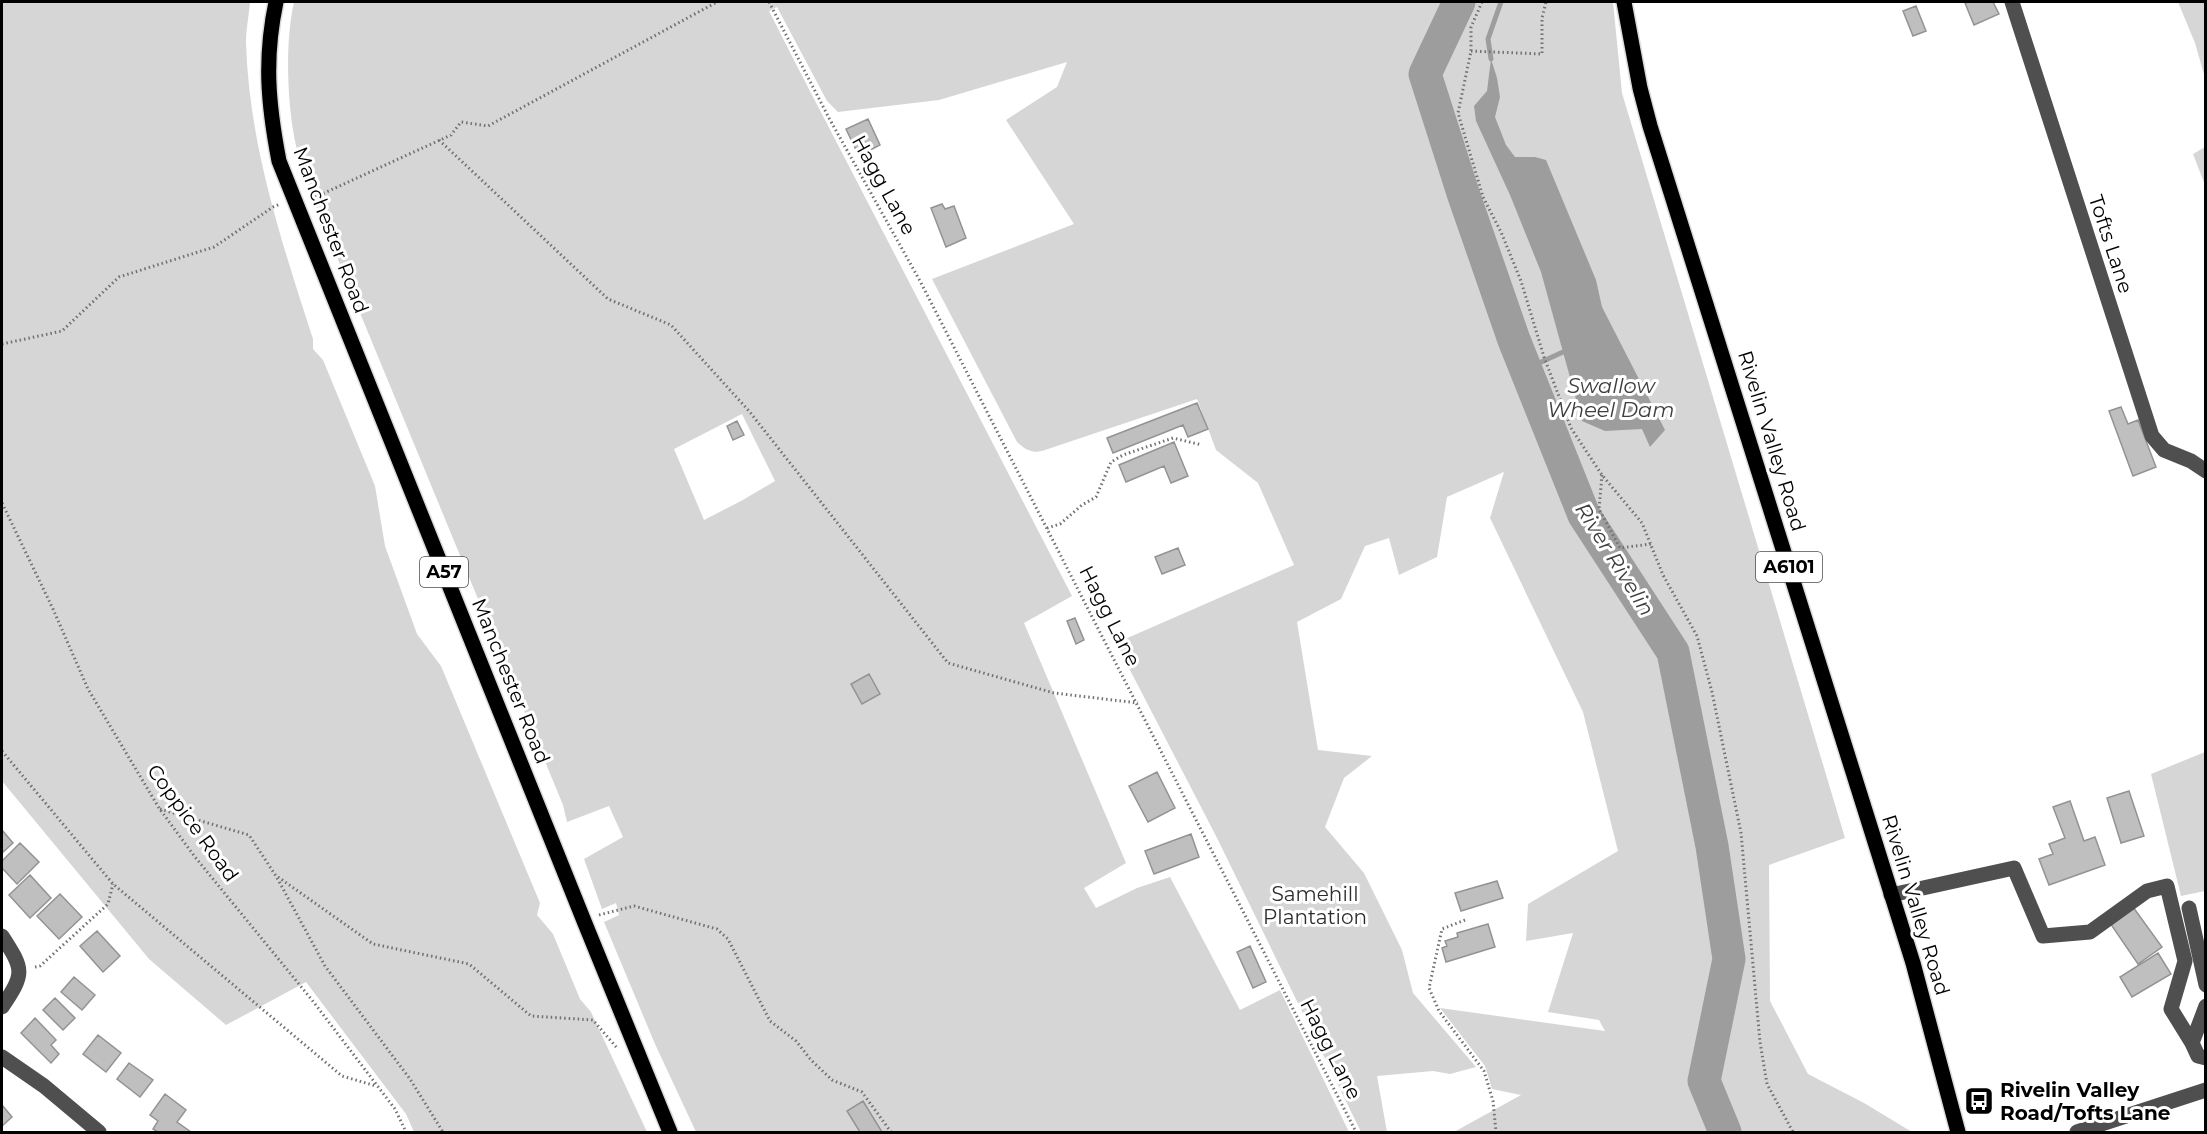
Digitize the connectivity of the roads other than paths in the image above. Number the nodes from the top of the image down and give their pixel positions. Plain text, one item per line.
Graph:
1 (276, 2) edge
2 (1624, 2) edge
3 (2012, 2) edge
4 (2205, 471) edge
5 (1892, 896) junction
6 (2189, 908) dead end
7 (2, 936) edge
8 (2205, 985) edge
9 (2205, 1006) edge
10 (2, 1007) edge
11 (2192, 1043) junction
12 (2, 1057) edge
13 (2205, 1058) edge
14 (2205, 1090) edge
15 (99, 1132) edge
16 (670, 1132) edge
17 (1958, 1132) edge
18 (2077, 1132) edge

1 - 16 main road, Manchester Road / A57
2 - 5 main road, Rivelin Valley Road / A6101
3 - 4 street, Tofts Lane
5 - 11 street
5 - 17 main road, Rivelin Valley Road / A6101
6 - 8 street
7 - 10 street
9 - 11 street
11 - 13 street
12 - 15 street
14 - 18 street

